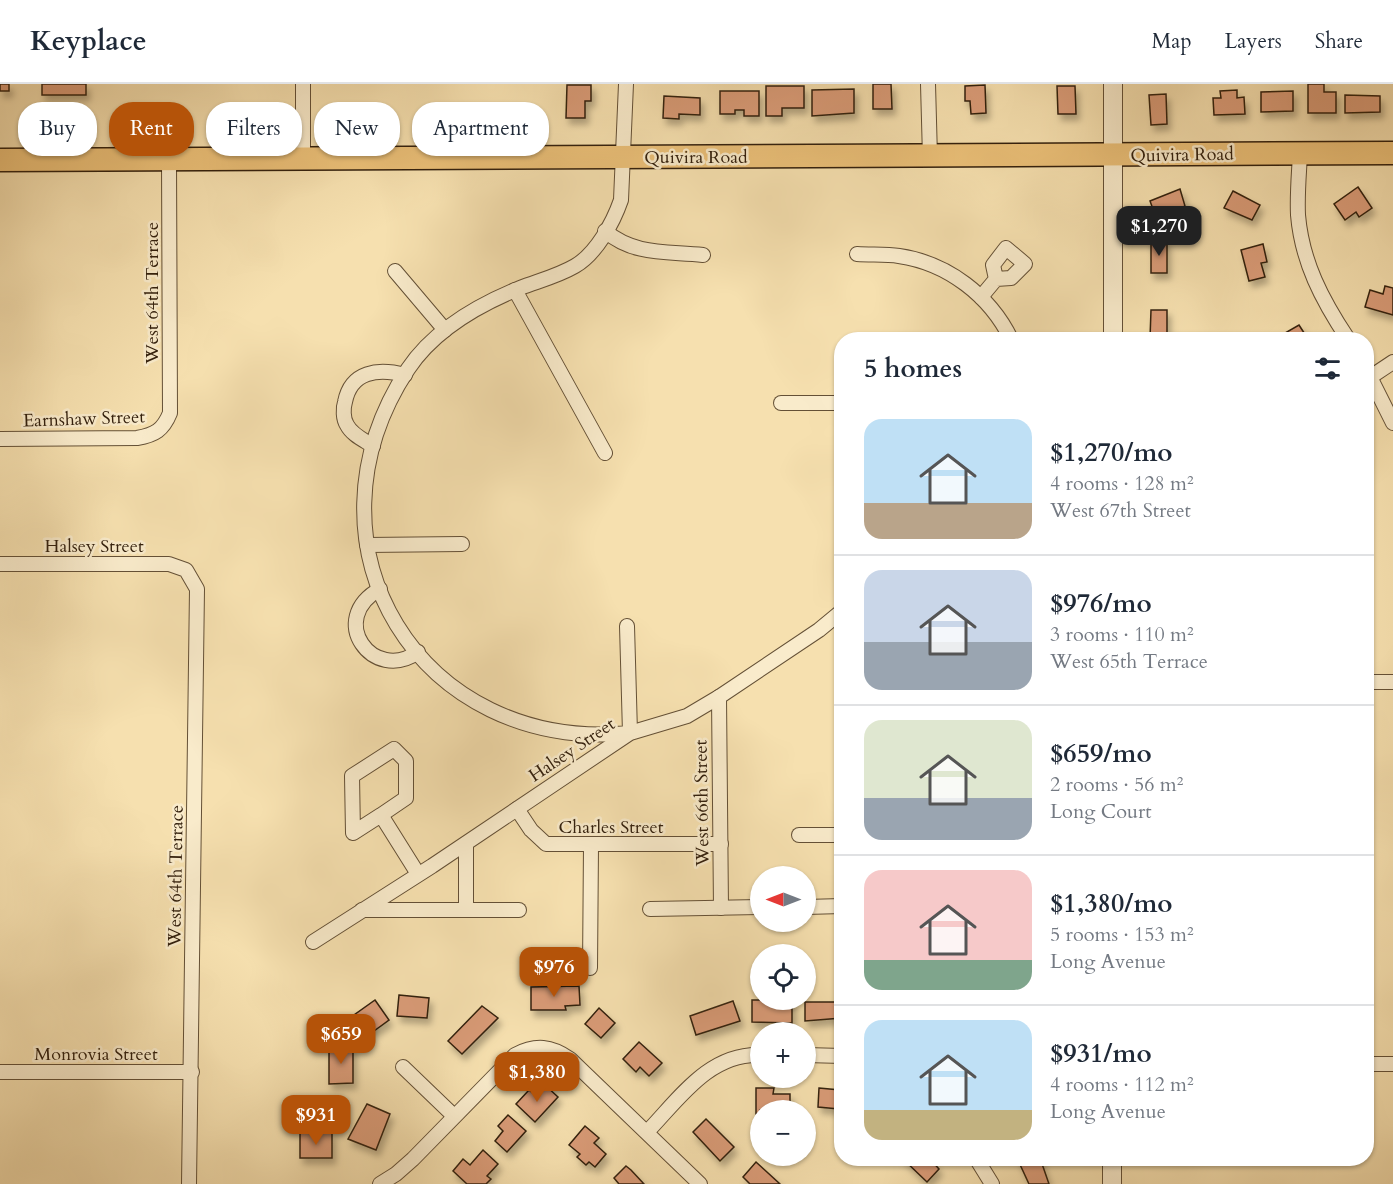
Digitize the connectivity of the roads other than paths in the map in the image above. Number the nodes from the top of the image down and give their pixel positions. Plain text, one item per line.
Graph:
1 (303, 84) edge
2 (626, 84) edge
3 (928, 84) edge
4 (1113, 84) edge
5 (1393, 153) edge
6 (1300, 154) junction
7 (1113, 156) junction
8 (624, 157) junction
9 (930, 157) junction
10 (303, 159) junction
11 (0, 160) edge
12 (169, 160) junction
13 (605, 231) junction
14 (857, 254) dead end
15 (703, 255) dead end
16 (395, 271) dead end
17 (996, 279) dead end
18 (515, 290) junction
19 (981, 297) junction
20 (445, 330) junction
21 (1007, 332) edge
22 (1113, 332) edge
23 (1344, 332) edge
24 (1393, 362) edge
25 (1374, 373) edge
26 (405, 375) junction
27 (1374, 387) edge
28 (781, 403) dead end
29 (834, 403) edge
30 (1393, 423) edge
31 (165, 425) joint
32 (0, 439) edge
33 (373, 446) junction
34 (605, 453) dead end
35 (462, 544) dead end
36 (367, 545) junction
37 (0, 564) edge
38 (186, 570) joint
39 (380, 589) junction
40 (834, 618) edge
41 (627, 626) dead end
42 (418, 652) junction
43 (1374, 682) edge
44 (1393, 682) edge
45 (719, 697) junction
46 (630, 733) junction
47 (517, 809) junction
48 (381, 815) junction
49 (799, 835) dead end
50 (834, 835) edge
51 (465, 843) junction
52 (721, 844) junction
53 (591, 846) junction
54 (418, 874) junction
55 (816, 906) edge
56 (834, 906) edge
57 (750, 907) edge
58 (721, 908) junction
59 (650, 909) dead end
60 (362, 910) junction
61 (466, 910) junction
62 (519, 910) dead end
63 (314, 942) dead end
64 (590, 968) dead end
65 (816, 1055) edge
66 (750, 1056) edge
67 (834, 1056) edge
68 (1374, 1064) edge
69 (1393, 1064) edge
70 (403, 1067) dead end
71 (0, 1072) edge
72 (192, 1072) junction
73 (454, 1116) junction
74 (647, 1132) junction
75 (981, 1166) edge
76 (1112, 1166) edge
77 (189, 1184) edge
78 (380, 1184) edge
79 (700, 1184) edge
80 (992, 1184) edge
81 (1112, 1184) edge

1 - 10 street
2 - 8 street
3 - 9 street
4 - 7 street
5 - 6 main road, Quivira Road
6 - 7 main road, Quivira Road
6 - 23 street
7 - 9 main road, Quivira Road
7 - 22 street
8 - 9 main road, Quivira Road
8 - 10 main road, Quivira Road
8 - 13 street
10 - 12 main road, Quivira Road
11 - 12 main road, Quivira Road
12 - 31 street, West 64th Terrace
13 - 15 street
13 - 18 street
14 - 19 street
16 - 20 street
17 - 19 street
18 - 20 street
18 - 34 street
19 - 21 street
20 - 26 street
24 - 25 street
26 - 33 street
26 - 33 street
27 - 30 street
28 - 29 street
31 - 32 street, Earnshaw Street
33 - 36 street
35 - 36 street
36 - 39 street
37 - 38 street, Halsey Street
38 - 72 street, West 64th Terrace
39 - 42 street
39 - 42 street
40 - 45 street, Halsey Street
41 - 46 street
42 - 46 street
43 - 44 street
45 - 46 street, Halsey Street
45 - 52 street, West 66th Street
46 - 47 street, Halsey Street
47 - 51 street, Halsey Street
47 - 53 street, Charles Street
48 - 48 street
48 - 54 street
49 - 50 street
51 - 54 street, Halsey Street
51 - 61 street
52 - 53 street, Charles Street
52 - 58 street, West 66th Street
53 - 64 street
54 - 60 street, Halsey Street
55 - 56 street
57 - 58 street
58 - 59 street
60 - 61 street
60 - 63 street, Halsey Street
61 - 62 street
65 - 67 street
66 - 74 street
68 - 69 street
70 - 73 street
71 - 72 street, Monrovia Street
72 - 77 street, West 64th Terrace
73 - 74 street
73 - 78 street
74 - 79 street
75 - 80 street
76 - 81 street

